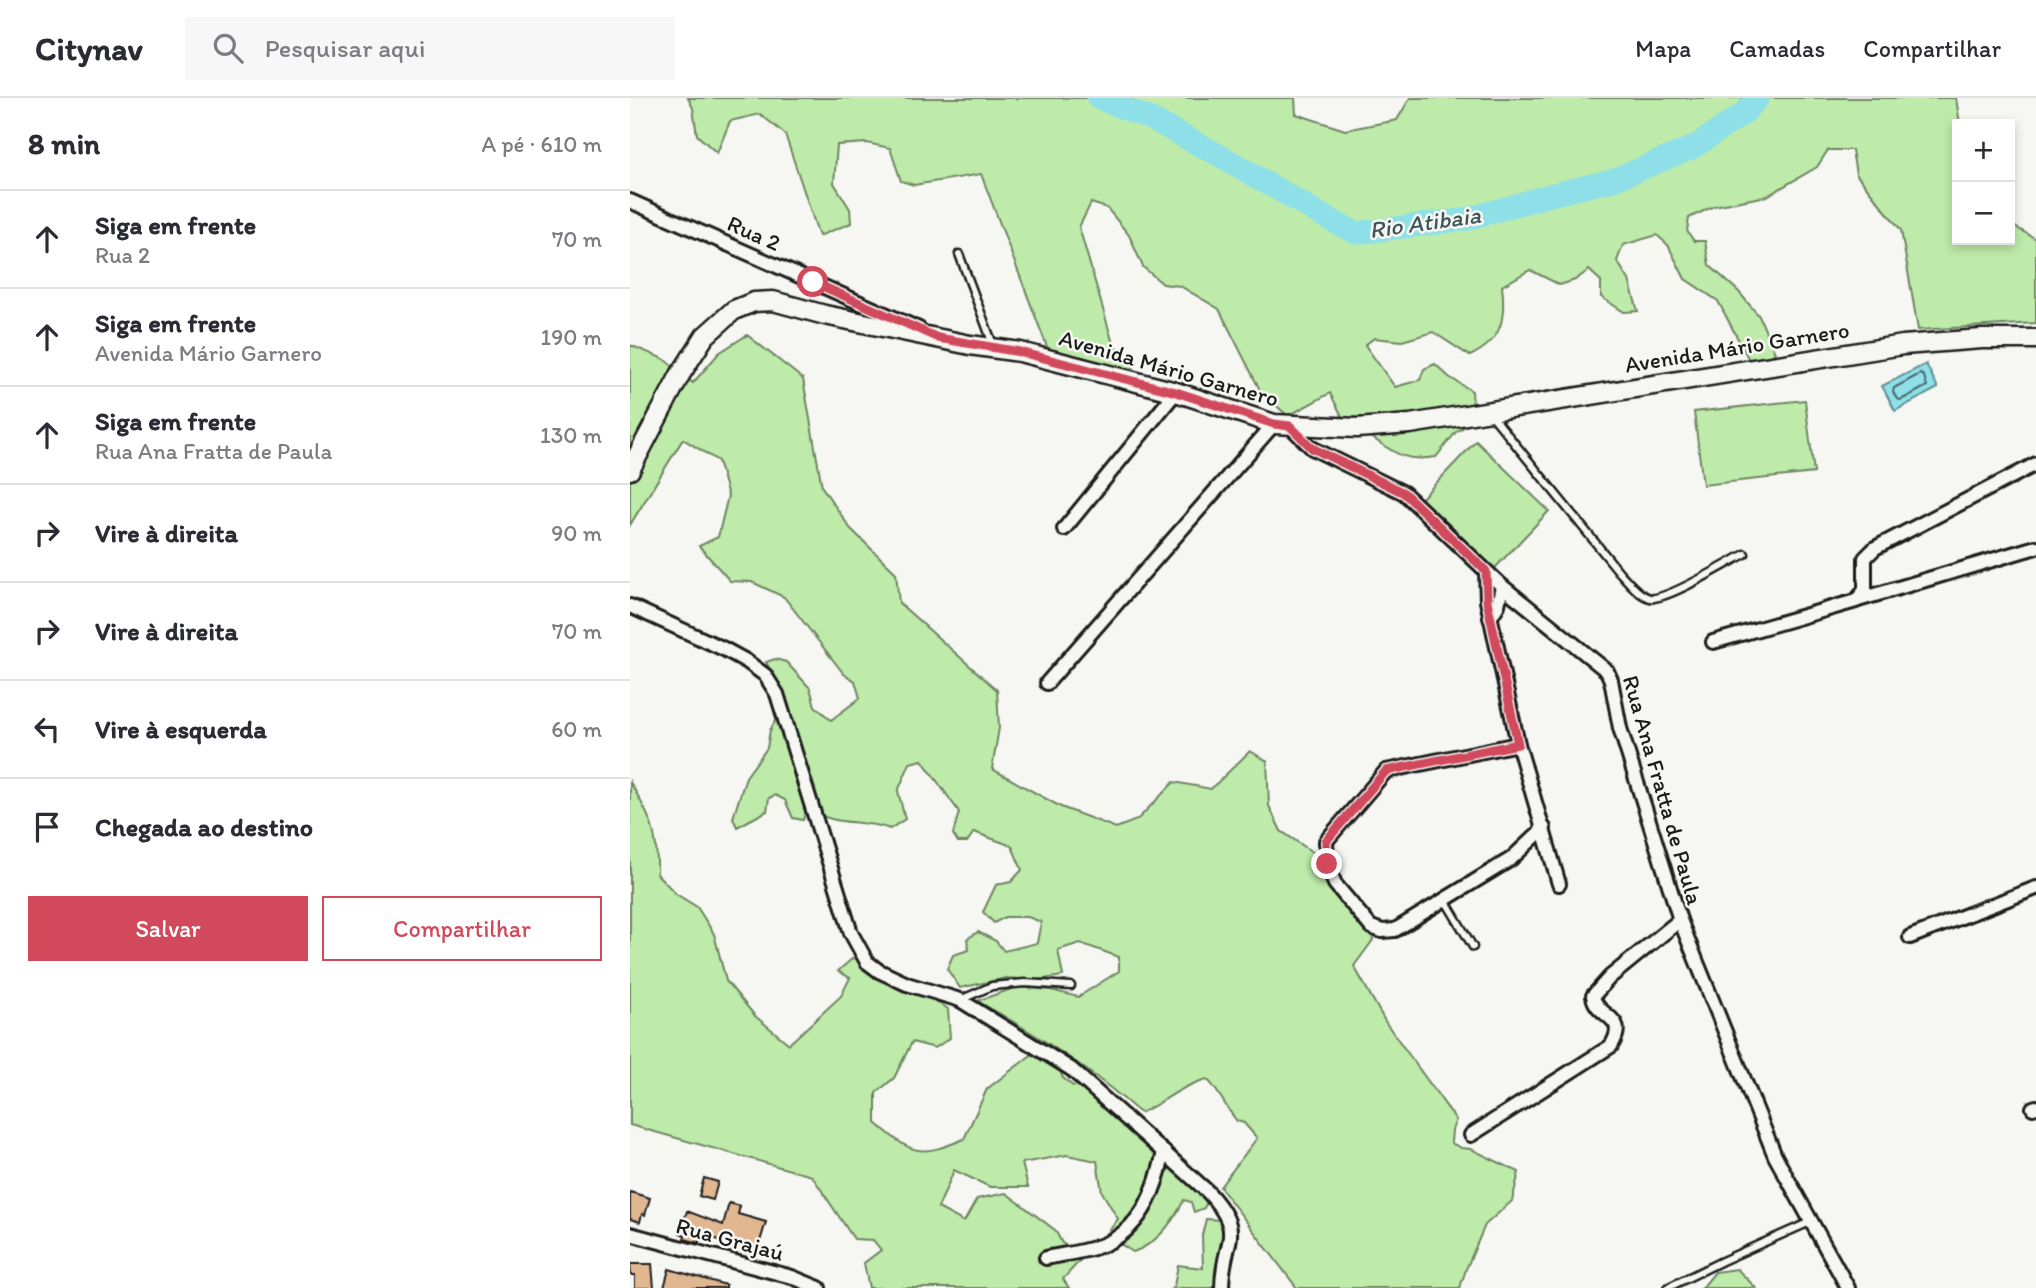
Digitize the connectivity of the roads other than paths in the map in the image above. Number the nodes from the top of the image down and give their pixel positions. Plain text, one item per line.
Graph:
1 (630, 201) edge
2 (959, 254) dead end
3 (938, 338) junction
4 (2036, 339) edge
5 (994, 349) junction
6 (1176, 392) junction
7 (1489, 412) junction
8 (1282, 425) junction
9 (2036, 464) edge
10 (630, 470) edge
11 (1065, 529) dead end
12 (2036, 547) edge
13 (1745, 554) dead end
14 (1486, 571) junction
15 (1502, 586) junction
16 (1856, 601) junction
17 (630, 606) edge
18 (1490, 618) junction
19 (1713, 642) dead end
20 (1047, 683) dead end
21 (1518, 744) junction
22 (1544, 828) junction
23 (1559, 884) dead end
24 (2036, 888) edge
25 (1445, 900) junction
26 (1680, 920) junction
27 (1910, 937) dead end
28 (1473, 947) dead end
29 (1070, 986) dead end
30 (960, 1000) junction
31 (1471, 1135) dead end
32 (1164, 1152) junction
33 (1810, 1222) junction
34 (630, 1234) edge
35 (1045, 1258) dead end
36 (796, 1283) edge
37 (819, 1288) edge
38 (1222, 1288) edge
39 (1667, 1288) edge
40 (1847, 1288) edge

1 - 3 street, Rua 2
2 - 5 lane
3 - 5 main road, Avenida Mário Garnero
3 - 10 main road, Avenida Mário Garnero
4 - 7 main road, Avenida Mário Garnero
5 - 6 main road, Avenida Mário Garnero
6 - 8 main road, Avenida Mário Garnero
6 - 11 street
7 - 8 main road, Avenida Mário Garnero
7 - 13 lane
8 - 14 street, Rua Ana Fratta de Paula
8 - 20 street
9 - 16 street
12 - 16 street
14 - 15 street, Rua Ana Fratta de Paula
14 - 18 street
15 - 18 street
15 - 26 street, Rua Ana Fratta de Paula
16 - 19 street
17 - 30 street
18 - 21 street
21 - 22 street
21 - 25 street
22 - 23 street
22 - 25 street
24 - 27 street
25 - 28 lane
26 - 31 street
26 - 33 street, Rua Ana Fratta de Paula
29 - 30 lane
30 - 32 street
32 - 35 street
32 - 38 street
33 - 39 lane
33 - 40 street, Rua Ana Fratta de Paula
34 - 36 street, Rua Grajaú
36 - 37 street, Rua Grajaú

